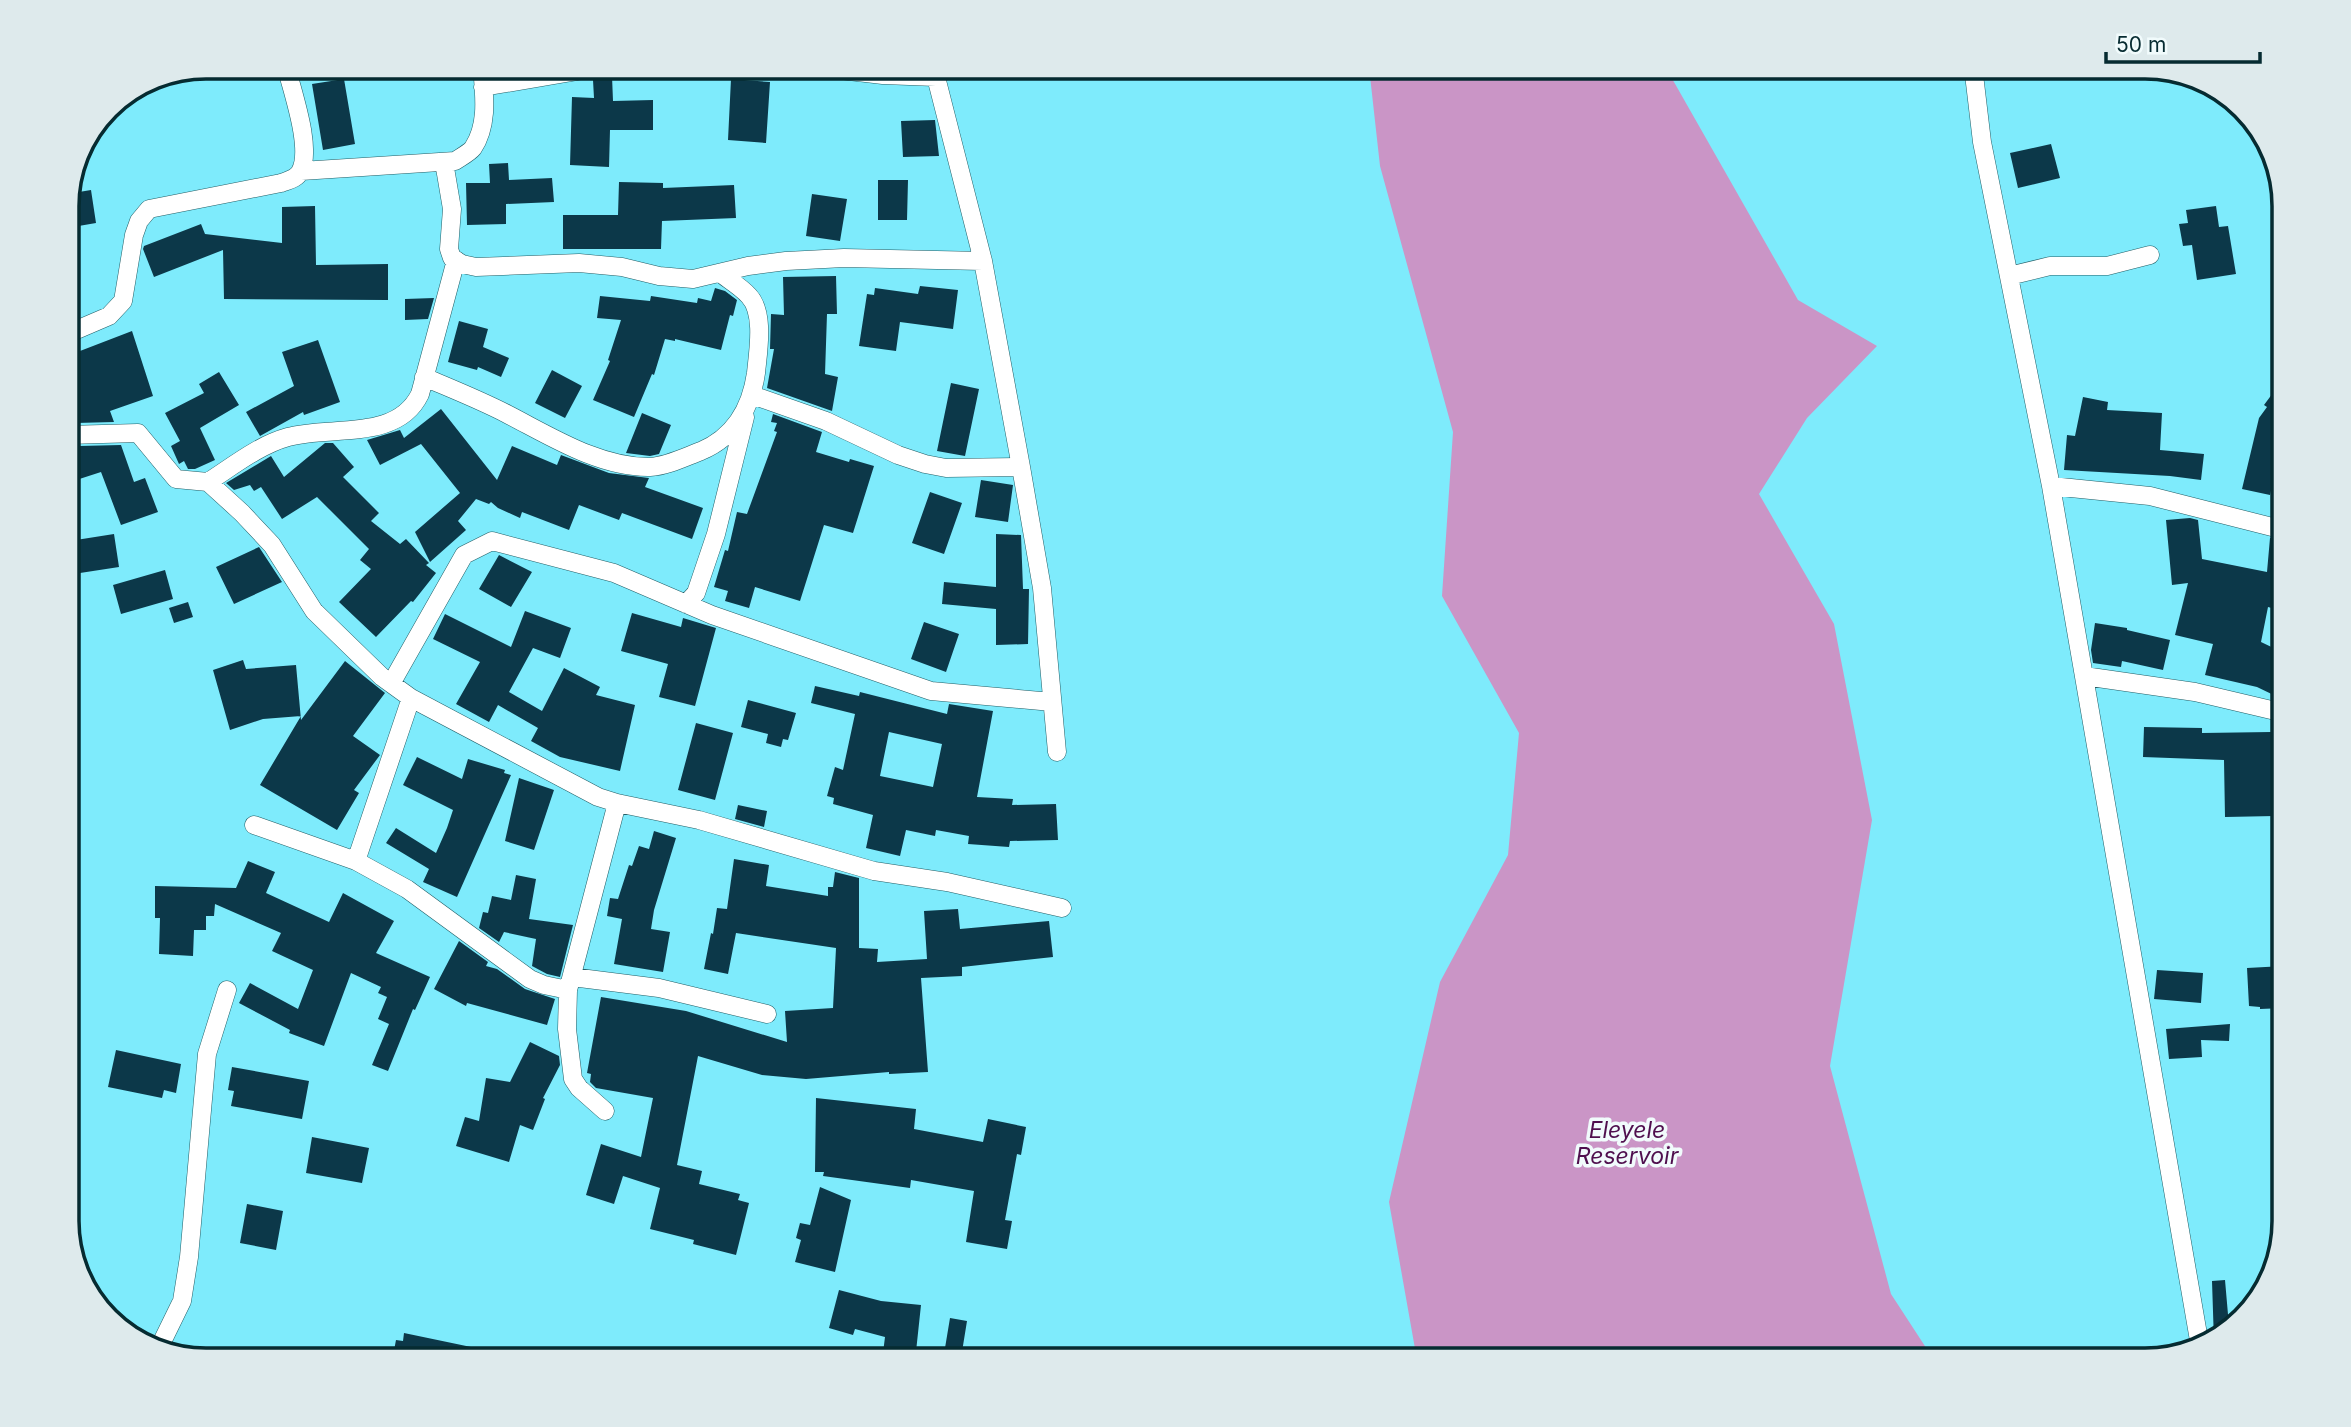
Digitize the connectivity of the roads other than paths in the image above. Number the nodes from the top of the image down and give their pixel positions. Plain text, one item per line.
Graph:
1 (289, 79) edge
2 (483, 79) edge
3 (530, 79) edge
4 (938, 79) edge
5 (1975, 79) edge
6 (483, 87) junction
7 (444, 162) junction
8 (301, 171) junction
9 (2150, 255) dead end
10 (456, 260) junction
11 (983, 261) junction
12 (720, 272) junction
13 (2009, 276) junction
14 (79, 329) edge
15 (424, 377) junction
16 (749, 402) junction
17 (79, 435) edge
18 (1021, 467) junction
19 (208, 482) junction
20 (2051, 486) junction
21 (2272, 527) edge
22 (686, 604) junction
23 (2084, 676) junction
24 (392, 682) junction
25 (411, 698) junction
26 (1052, 702) junction
27 (2272, 710) edge
28 (1057, 752) dead end
29 (617, 803) junction
30 (254, 825) dead end
31 (355, 861) junction
32 (1062, 908) dead end
33 (570, 983) junction
34 (228, 990) dead end
35 (767, 1014) dead end
36 (605, 1111) dead end
37 (2198, 1337) edge
38 (163, 1341) edge

1 - 8 street
2 - 6 street
3 - 6 street
4 - 11 street
5 - 13 street
6 - 7 street
7 - 8 street
7 - 10 street
8 - 14 street
9 - 13 street
10 - 12 street
10 - 15 street
11 - 12 street
11 - 18 street
12 - 16 street
13 - 20 street
15 - 16 street
15 - 19 street
16 - 18 street
16 - 22 street
17 - 19 street
18 - 26 street
19 - 24 street
20 - 21 street
20 - 23 street
22 - 24 street
22 - 26 street
23 - 27 street
23 - 37 street
24 - 25 street
25 - 29 street
25 - 31 street
26 - 28 street
29 - 32 street
29 - 33 street
30 - 31 street
31 - 33 street
33 - 35 street
33 - 36 street
34 - 38 street

